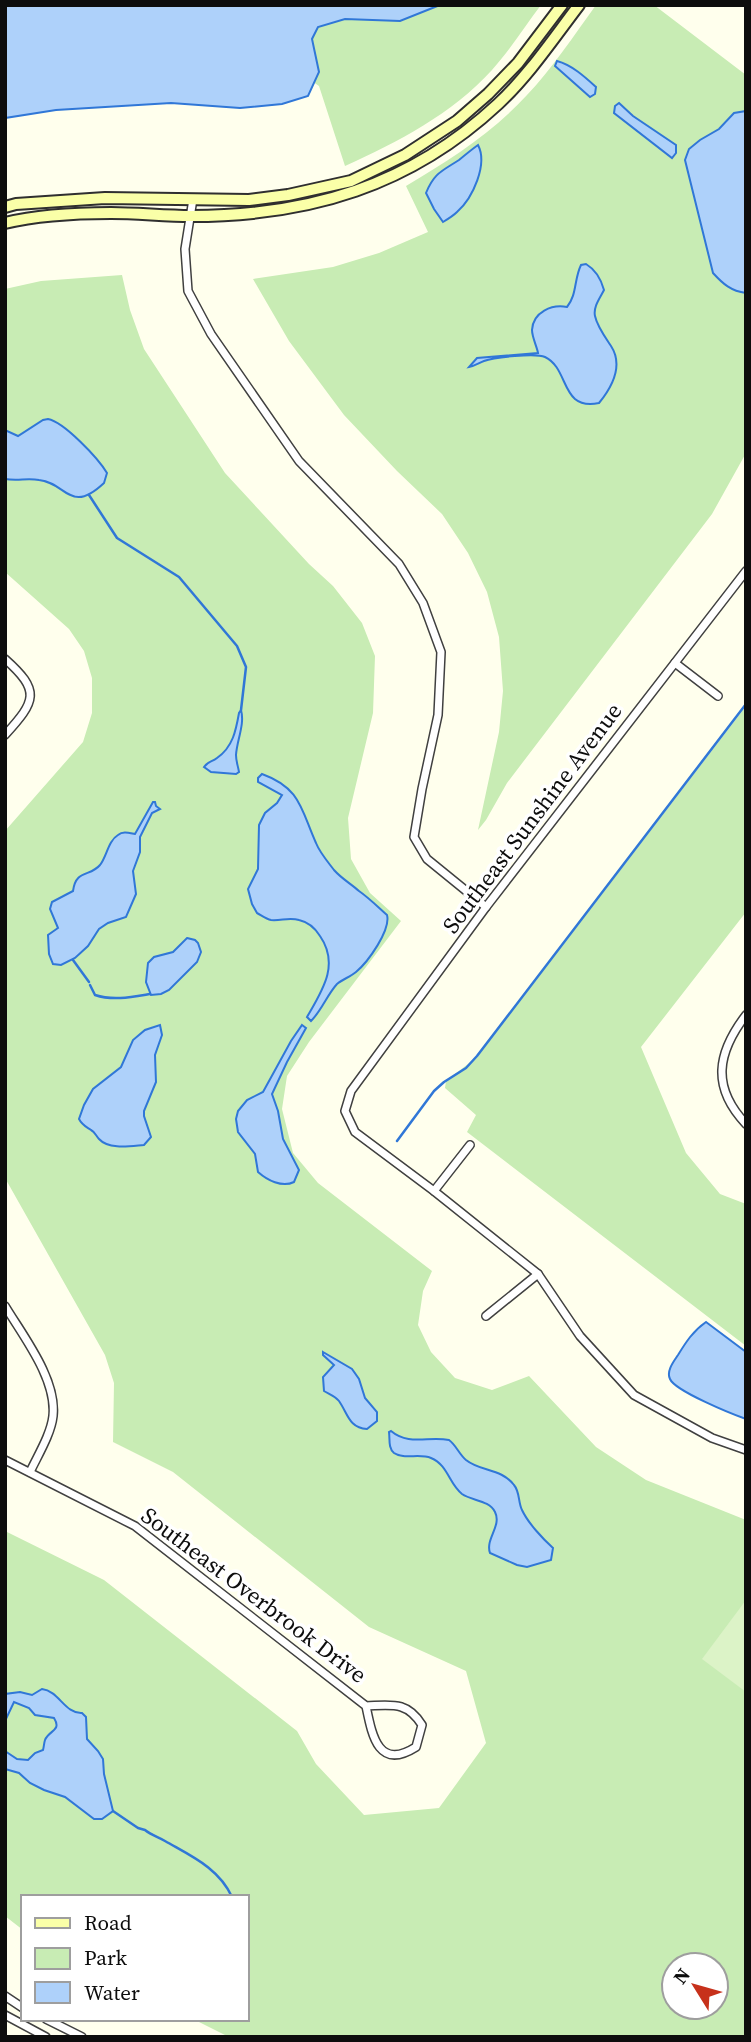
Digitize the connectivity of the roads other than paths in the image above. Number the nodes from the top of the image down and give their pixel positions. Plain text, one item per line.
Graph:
1 (562, 5) edge
2 (579, 5) edge
3 (192, 199) junction
4 (5, 207) edge
5 (191, 216) junction
6 (5, 223) edge
7 (746, 571) edge
8 (5, 659) edge
9 (675, 663) junction
10 (718, 696) dead end
11 (5, 735) edge
12 (486, 907) junction
13 (746, 1015) edge
14 (746, 1124) edge
15 (470, 1145) dead end
16 (434, 1191) junction
17 (538, 1274) junction
18 (5, 1306) edge
19 (486, 1316) dead end
20 (746, 1450) edge
21 (5, 1460) edge
22 (30, 1472) junction
23 (366, 1706) junction
24 (5, 1996) edge
25 (21, 2007) edge
26 (5, 2015) edge
27 (50, 2021) edge
28 (47, 2037) edge
29 (82, 2037) edge

1 - 3 street
2 - 5 street
3 - 4 street
3 - 5 street
5 - 6 street
5 - 12 street
7 - 9 street, Southeast Sunshine Avenue
8 - 11 street
9 - 10 street
9 - 12 street, Southeast Sunshine Avenue
12 - 16 street, Southeast Sunshine Avenue
13 - 14 street
15 - 16 street
16 - 17 street
17 - 19 street
17 - 20 street
18 - 22 street
21 - 22 street, Southeast Overbrook Drive
22 - 23 street, Southeast Overbrook Drive
23 - 23 street, Southeast Overbrook Drive
24 - 25 street
26 - 28 street
27 - 29 street

